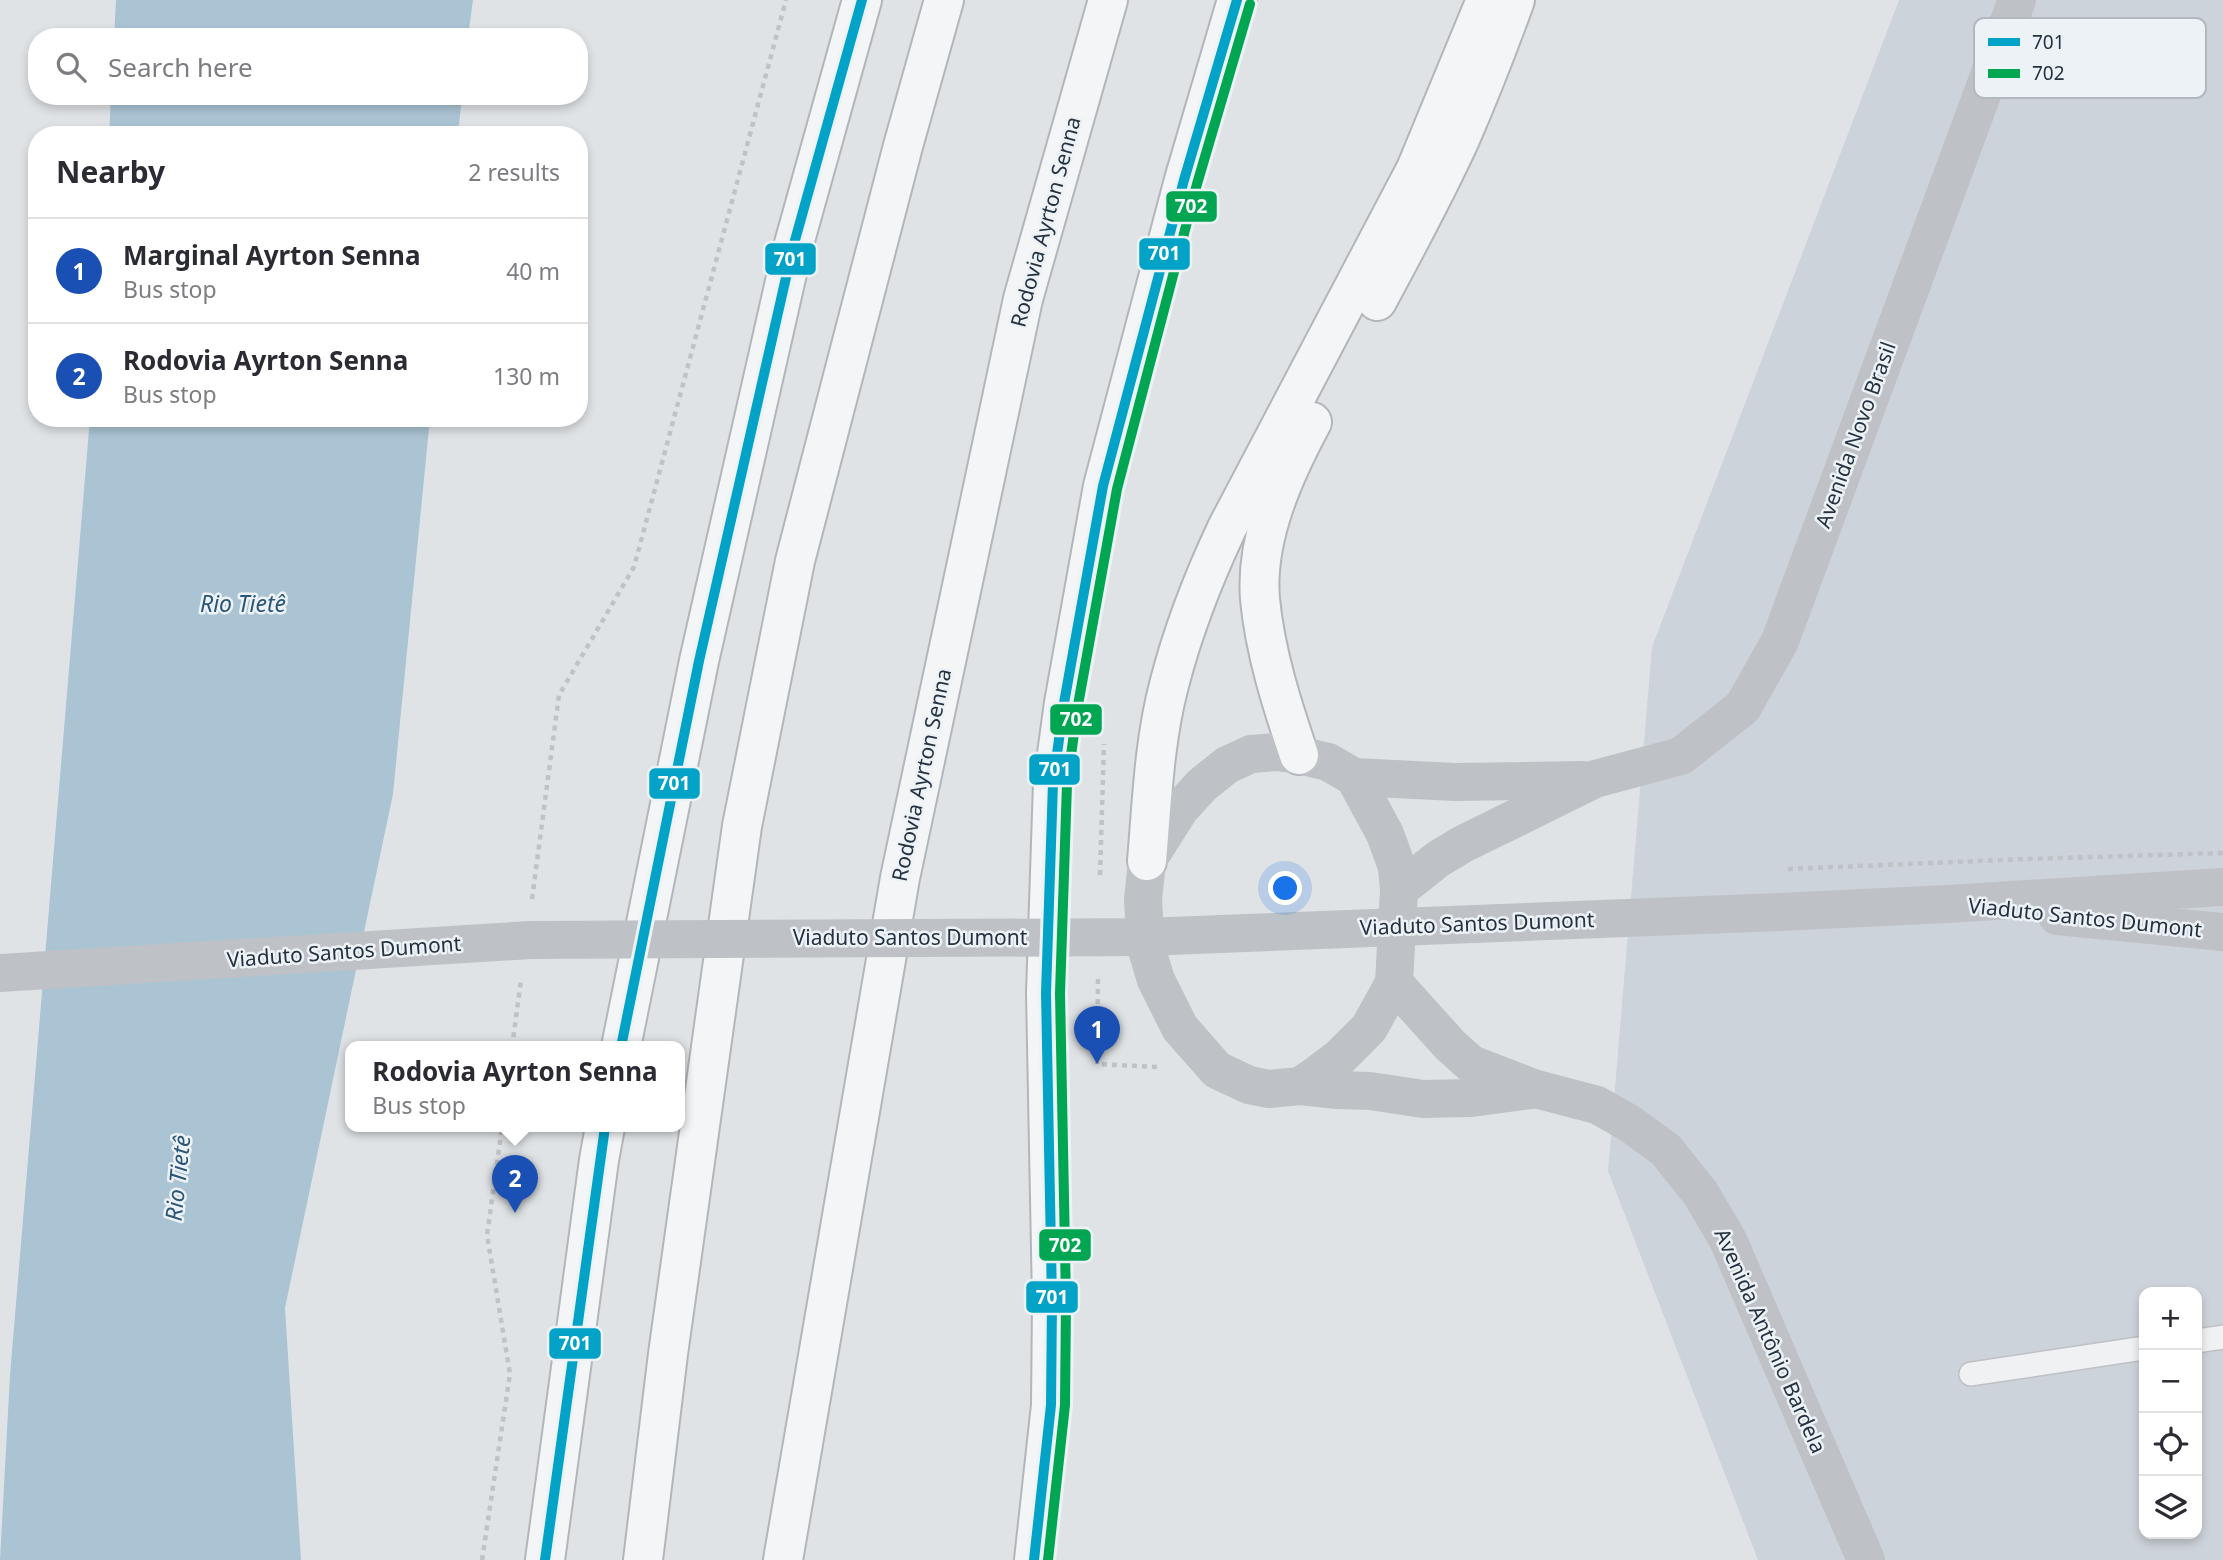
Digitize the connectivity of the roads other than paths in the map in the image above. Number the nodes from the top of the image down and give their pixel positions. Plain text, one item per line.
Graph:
1 (862, 0) edge
2 (944, 0) edge
3 (1108, 0) edge
4 (1237, 0) edge
5 (1486, 0) edge
6 (1516, 0) edge
7 (2017, 0) edge
8 (2010, 18) edge
9 (1981, 98) edge
10 (1299, 755) junction
11 (1354, 777) junction
12 (1595, 779) junction
13 (1147, 861) junction
14 (2223, 887) edge
15 (1398, 890) junction
16 (1947, 904) junction
17 (2223, 932) edge
18 (0, 973) edge
19 (1394, 982) junction
20 (622, 1041) edge
21 (1300, 1086) junction
22 (1536, 1089) junction
23 (604, 1132) edge
24 (2223, 1337) edge
25 (2202, 1340) edge
26 (2139, 1350) edge
27 (1970, 1374) dead end
28 (545, 1560) edge
29 (643, 1560) edge
30 (783, 1560) edge
31 (1034, 1560) edge
32 (1866, 1560) edge

1 - 20 highway
2 - 29 highway
3 - 30 highway, Rodovia Ayrton Senna
4 - 31 highway
5 - 13 highway
6 - 10 highway
7 - 8 street, Avenida Novo Brasil
9 - 12 street, Avenida Novo Brasil
10 - 11 street
10 - 13 street
11 - 12 street, Avenida Novo Brasil
11 - 15 street
12 - 15 street, Avenida Novo Brasil
13 - 21 street, Avenida Antônio Bardela
14 - 16 street, Viaduto Santos Dumont
15 - 19 street
16 - 17 street, Viaduto Santos Dumont
16 - 18 street, Viaduto Santos Dumont, bridge
19 - 21 street
19 - 22 street, Avenida Antônio Bardela
21 - 22 street, Avenida Antônio Bardela
22 - 32 street, Avenida Antônio Bardela
23 - 28 highway
24 - 25 lane
26 - 27 lane

